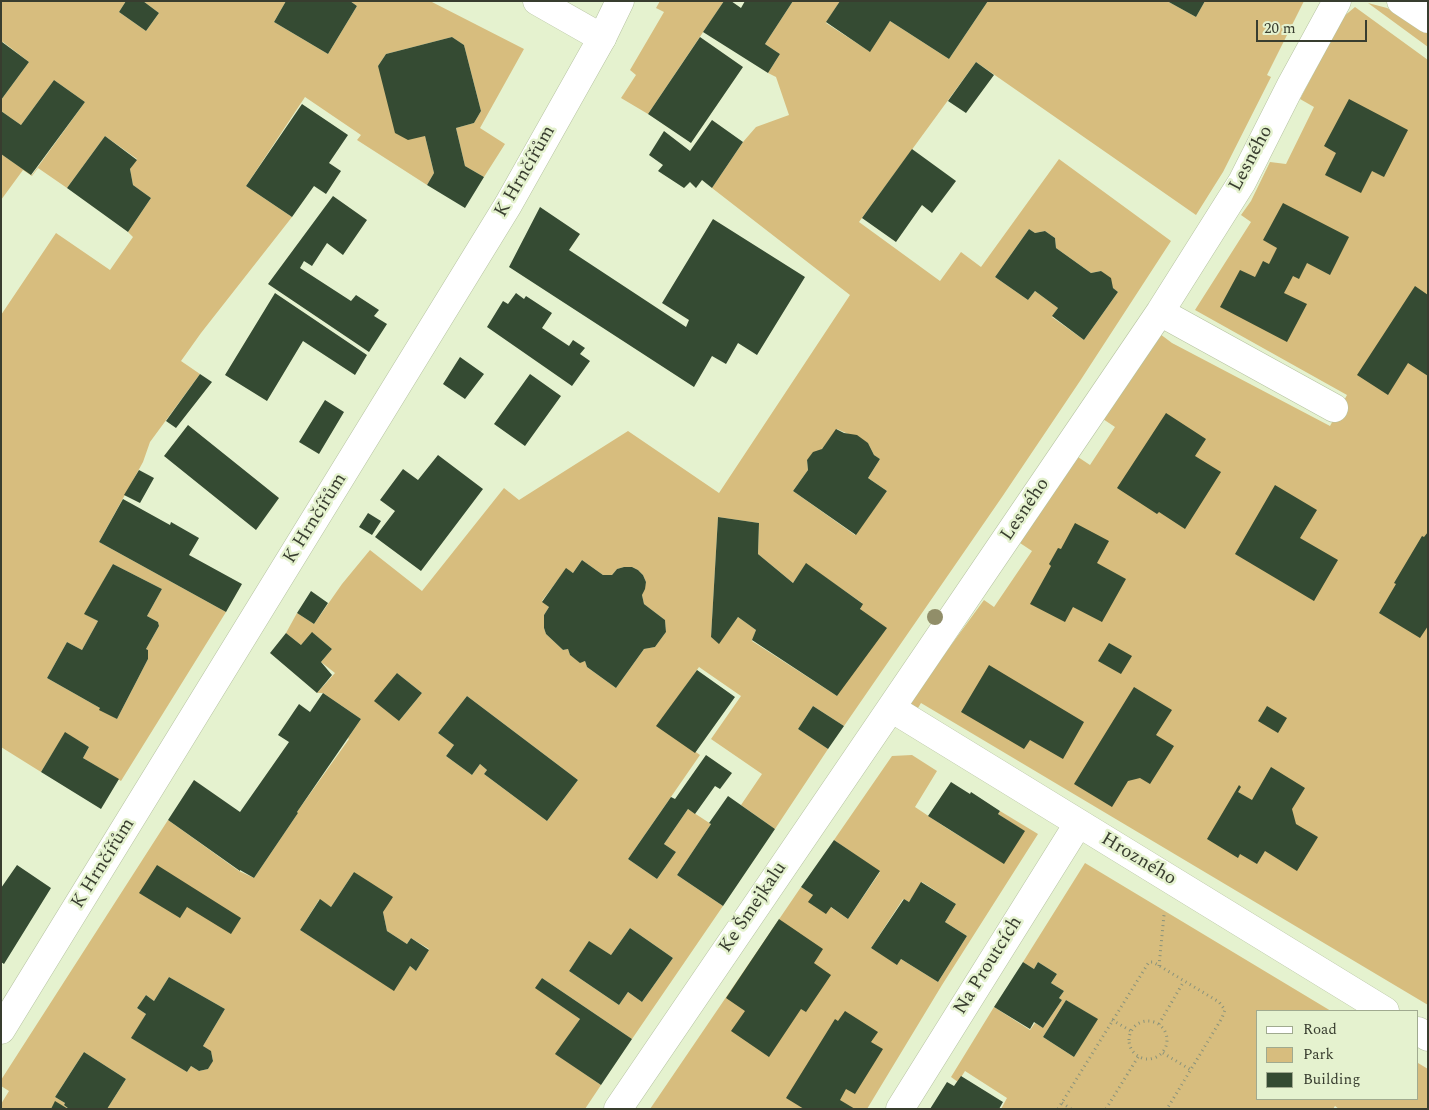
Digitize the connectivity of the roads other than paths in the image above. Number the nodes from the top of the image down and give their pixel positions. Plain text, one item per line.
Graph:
1 (537, 1) edge
2 (620, 1) edge
3 (1337, 1) edge
4 (1401, 1) edge
5 (1428, 19) edge
6 (602, 38) junction
7 (1160, 312) junction
8 (1334, 408) dead end
9 (891, 708) junction
10 (1078, 824) junction
11 (1383, 1010) edge
12 (1, 1030) edge
13 (618, 1109) edge
14 (900, 1109) edge

1 - 6 street
2 - 6 street, K Hrnčířům
3 - 7 street, Lesného
4 - 5 street
6 - 12 street, K Hrnčířům
7 - 8 street
7 - 9 street, Lesného
9 - 10 street, Hrozného
9 - 13 street, Ke Šmejkalu
10 - 11 street, Hrozného
10 - 14 street, Na Proutcích

